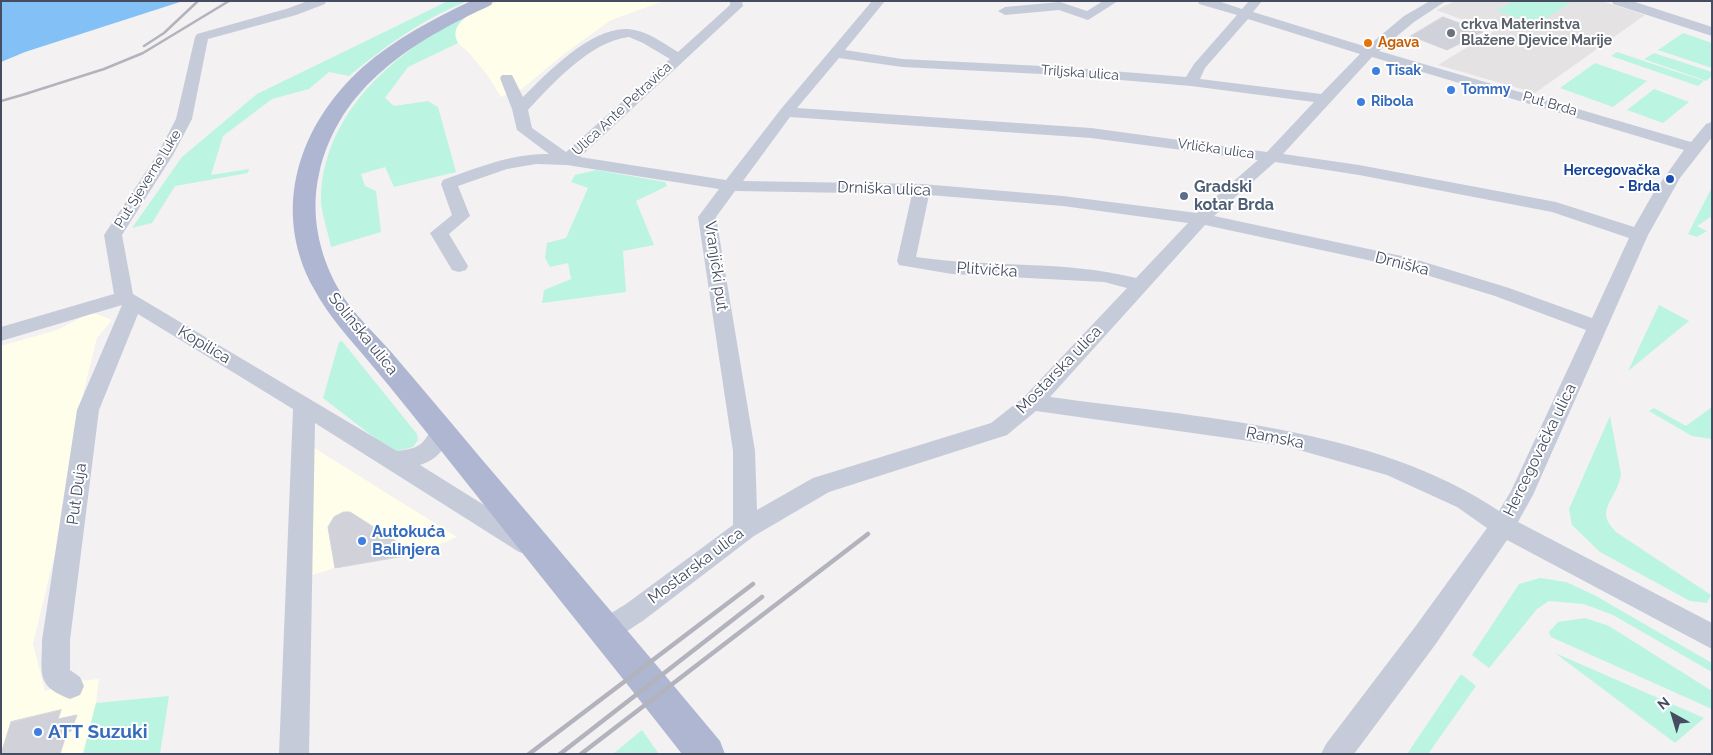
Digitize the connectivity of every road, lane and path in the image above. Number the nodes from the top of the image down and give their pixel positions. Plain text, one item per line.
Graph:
1 (320, 1) edge
2 (486, 1) edge
3 (879, 1) edge
4 (1112, 1) edge
5 (1204, 1) edge
6 (1256, 1) edge
7 (1440, 1) edge
8 (1620, 1) edge
9 (736, 2) edge
10 (1005, 11) dead end
11 (1244, 14) junction
12 (1712, 32) edge
13 (1370, 52) junction
14 (835, 53) junction
15 (678, 58) junction
16 (507, 78) dead end
17 (1191, 82) junction
18 (1324, 99) junction
19 (520, 109) junction
20 (786, 112) junction
21 (1712, 127) edge
22 (1694, 148) junction
23 (1271, 156) junction
24 (567, 160) junction
25 (730, 186) junction
26 (922, 189) junction
27 (1201, 219) junction
28 (1639, 235) junction
29 (459, 266) dead end
30 (1140, 284) junction
31 (128, 299) junction
32 (1598, 327) junction
33 (1, 334) edge
34 (1032, 403) junction
35 (304, 406) junction
36 (442, 430) junction
37 (394, 460) junction
38 (1503, 526) junction
39 (746, 529) junction
40 (543, 555) junction
41 (1712, 637) edge
42 (612, 640) junction
43 (70, 686) dead end
44 (294, 754) edge
45 (706, 754) edge
46 (1336, 754) edge

1 - 31 street, Put Sjeverne luke
2 - 36 main road, Solinska ulica
3 - 14 street, Vranjički put
4 - 10 street
5 - 11 street, Put Brda
6 - 11 street
7 - 13 street, Mostarska ulica
8 - 12 street
9 - 15 street, Ulica Ante Petravića
11 - 13 street, Put Brda
11 - 17 street
13 - 18 street, Mostarska ulica
13 - 22 street, Put Brda
14 - 17 street, Triljska ulica
14 - 20 street, Vranjički put
15 - 19 street, Ulica Ante Petravića
15 - 24 street, Ulica Ante Petravića
16 - 19 street, Ulica Ante Petravića
17 - 18 street, Triljska ulica
18 - 23 street, Mostarska ulica
19 - 24 street, Ulica Ante Petravića
20 - 23 street, Vrlička ulica
20 - 25 street, Vranjički put
21 - 22 street, Hercegovačka ulica
22 - 28 street, Hercegovačka ulica
23 - 27 street, Mostarska ulica
23 - 28 street, Vrlička ulica
24 - 25 street, Drniška ulica
24 - 29 street, Ulica Ante Petravića
25 - 26 street, Drniška ulica
25 - 39 street, Vranjički put
26 - 27 street, Drniška ulica
26 - 30 street, Plitvička
27 - 30 street, Mostarska ulica
27 - 32 street, Drniška
28 - 32 street, Hercegovačka ulica
30 - 34 street, Mostarska ulica
31 - 33 street
31 - 35 street, Kopilica
31 - 43 street, Put Duja
32 - 38 street, Hercegovačka ulica
34 - 38 street, Ramska
34 - 39 street, Mostarska ulica
35 - 37 street, Kopilica
35 - 44 street
36 - 37 street
36 - 40 main road, Solinska ulica
37 - 40 street, Kopilica
38 - 41 street, Ramska
38 - 46 street, Hercegovačka ulica
39 - 42 street, Mostarska ulica
40 - 42 main road, Solinska ulica
42 - 45 main road, Solinska ulica

